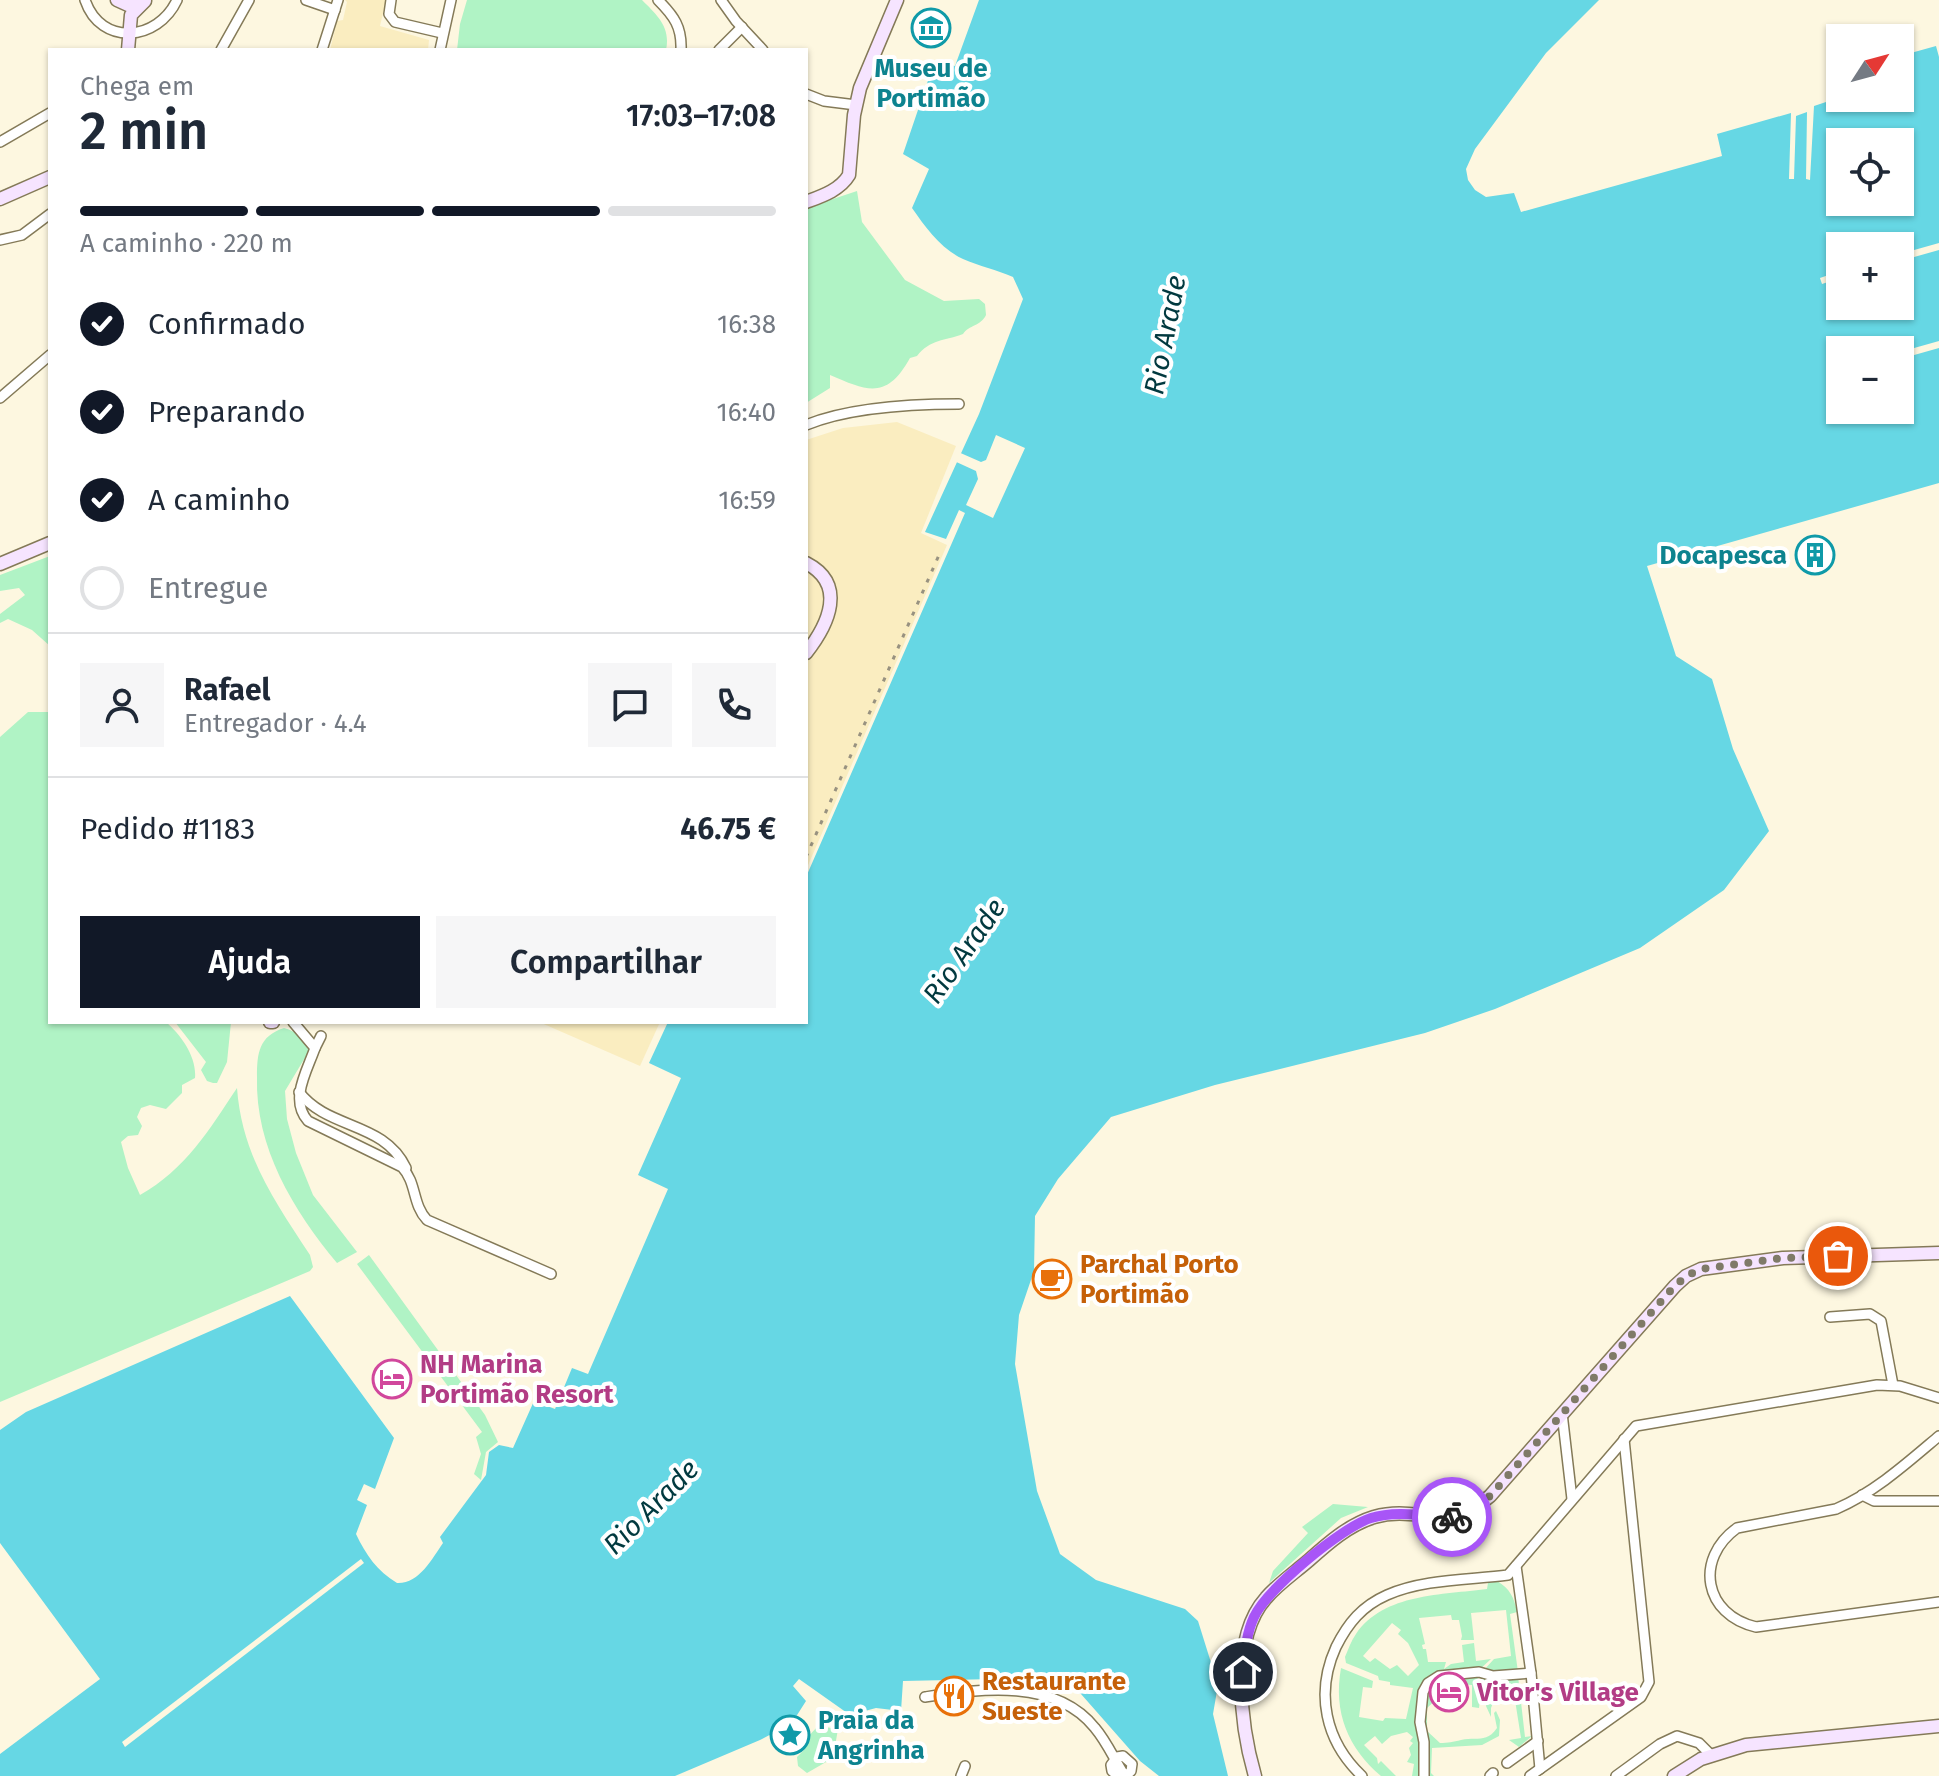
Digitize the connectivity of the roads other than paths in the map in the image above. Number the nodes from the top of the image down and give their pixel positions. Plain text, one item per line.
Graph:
1 (85, 0) edge
2 (116, 0) edge
3 (145, 0) edge
4 (177, 0) edge
5 (249, 0) edge
6 (306, 0) edge
7 (391, 0) edge
8 (451, 0) edge
9 (658, 0) edge
10 (721, 0) edge
11 (897, 0) edge
12 (337, 5) edge
13 (742, 27) junction
14 (128, 30) junction
15 (442, 33) junction
16 (128, 48) edge
17 (222, 48) edge
18 (323, 48) edge
19 (440, 48) edge
20 (681, 48) edge
21 (721, 48) edge
22 (761, 48) edge
23 (808, 95) edge
24 (856, 105) junction
25 (48, 114) edge
26 (0, 142) edge
27 (48, 178) edge
28 (0, 199) edge
29 (808, 201) edge
30 (48, 216) edge
31 (0, 240) edge
32 (48, 357) edge
33 (0, 398) edge
34 (959, 404) dead end
35 (808, 425) edge
36 (48, 544) edge
37 (0, 564) edge
38 (808, 564) edge
39 (808, 651) edge
40 (295, 1024) edge
41 (321, 1036) dead end
42 (315, 1048) junction
43 (299, 1092) junction
44 (409, 1175) junction
45 (1939, 1252) edge
46 (551, 1274) dead end
47 (1830, 1317) dead end
48 (1893, 1385) junction
49 (1934, 1397) edge
50 (1939, 1406) edge
51 (1562, 1413) junction
52 (1939, 1436) edge
53 (1624, 1439) junction
54 (1862, 1495) junction
55 (1572, 1499) junction
56 (1939, 1501) edge
57 (1516, 1566) junction
58 (1939, 1602) edge
59 (1531, 1673) junction
60 (925, 1697) dead end
61 (1939, 1726) edge
62 (1538, 1741) junction
63 (1706, 1757) junction
64 (1114, 1759) junction
65 (1507, 1763) dead end
66 (965, 1766) dead end
67 (1540, 1769) junction
68 (1425, 1775) edge
69 (961, 1776) edge
70 (1118, 1776) edge
71 (1125, 1776) edge
72 (1255, 1776) edge
73 (1362, 1776) edge
74 (1530, 1776) edge
75 (1616, 1776) edge
76 (1674, 1776) edge
77 (1689, 1776) edge

1 - 14 street
2 - 3 street
2 - 14 street
3 - 14 street
4 - 14 street
5 - 17 street
6 - 12 street
7 - 15 street
8 - 15 street
9 - 20 street
10 - 13 street
11 - 24 street
12 - 18 street
13 - 21 street
13 - 22 street
14 - 16 street
15 - 19 street
23 - 24 street
24 - 29 street
25 - 26 street
27 - 28 street
30 - 31 street
32 - 33 street
34 - 35 street
36 - 37 street
38 - 39 street
40 - 42 street
41 - 42 street
42 - 43 street
43 - 44 street
43 - 44 street
44 - 46 street
45 - 51 street
47 - 48 street
48 - 49 street
48 - 53 street
49 - 50 street
51 - 55 street
51 - 72 street
52 - 54 street
53 - 55 street
53 - 67 street
54 - 56 street
54 - 58 street
55 - 57 street
57 - 59 street
57 - 73 street
59 - 62 street
59 - 68 street
60 - 64 street
61 - 63 street
62 - 65 street
62 - 67 street
63 - 75 street
63 - 76 street
63 - 77 street
64 - 70 street
64 - 71 street
66 - 69 street
67 - 74 street

